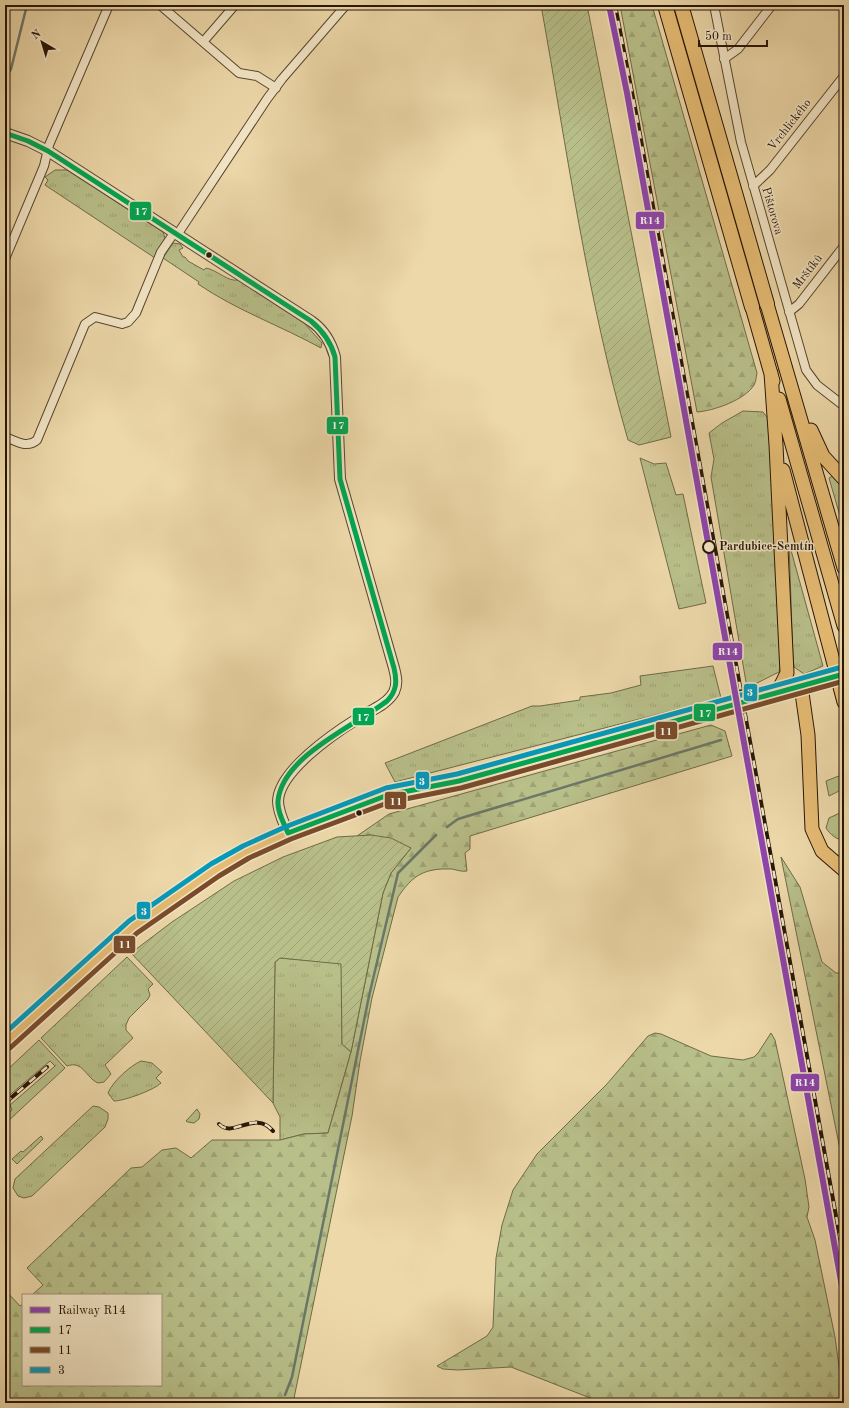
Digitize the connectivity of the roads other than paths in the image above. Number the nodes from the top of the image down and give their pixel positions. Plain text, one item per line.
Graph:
1 (109, 5) edge
2 (160, 5) edge
3 (235, 5) edge
4 (346, 5) edge
5 (665, 5) edge
6 (681, 5) edge
7 (714, 5) edge
8 (772, 5) edge
9 (203, 42) junction
10 (724, 59) junction
11 (844, 76) edge
12 (276, 88) junction
13 (5, 133) edge
14 (48, 151) junction
15 (753, 186) junction
16 (176, 234) junction
17 (844, 246) edge
18 (5, 259) edge
19 (767, 304) joint
20 (752, 307) joint
21 (789, 312) junction
22 (786, 369) junction
23 (771, 373) junction
24 (844, 406) edge
25 (5, 437) edge
26 (776, 445) junction
27 (844, 479) edge
28 (844, 568) edge
29 (844, 626) edge
30 (844, 674) edge
31 (801, 686) junction
32 (767, 695) junction
33 (844, 702) edge
34 (288, 833) junction
35 (816, 840) junction
36 (844, 857) edge
37 (844, 870) edge
38 (5, 1043) edge

1 - 14 street
2 - 9 street
3 - 9 street
4 - 12 street
5 - 20 highway
6 - 19 highway
7 - 10 street, Pištorova
8 - 10 street
9 - 12 street
10 - 15 street, Pištorova
11 - 15 street, Vrchlického
12 - 16 street
13 - 14 street
14 - 16 street
14 - 18 street
15 - 21 street, Pištorova
16 - 25 street
16 - 34 street
17 - 21 street, Mrštíků
19 - 22 main road
20 - 23 main road
21 - 24 street, Pištorova
22 - 27 main road
22 - 28 main road
23 - 26 main road
23 - 29 main road
26 - 32 main road
26 - 33 main road
30 - 31 main road, bridge
31 - 32 main road
31 - 35 main road
32 - 34 main road, bridge
34 - 38 main road
35 - 36 main road
35 - 37 main road

